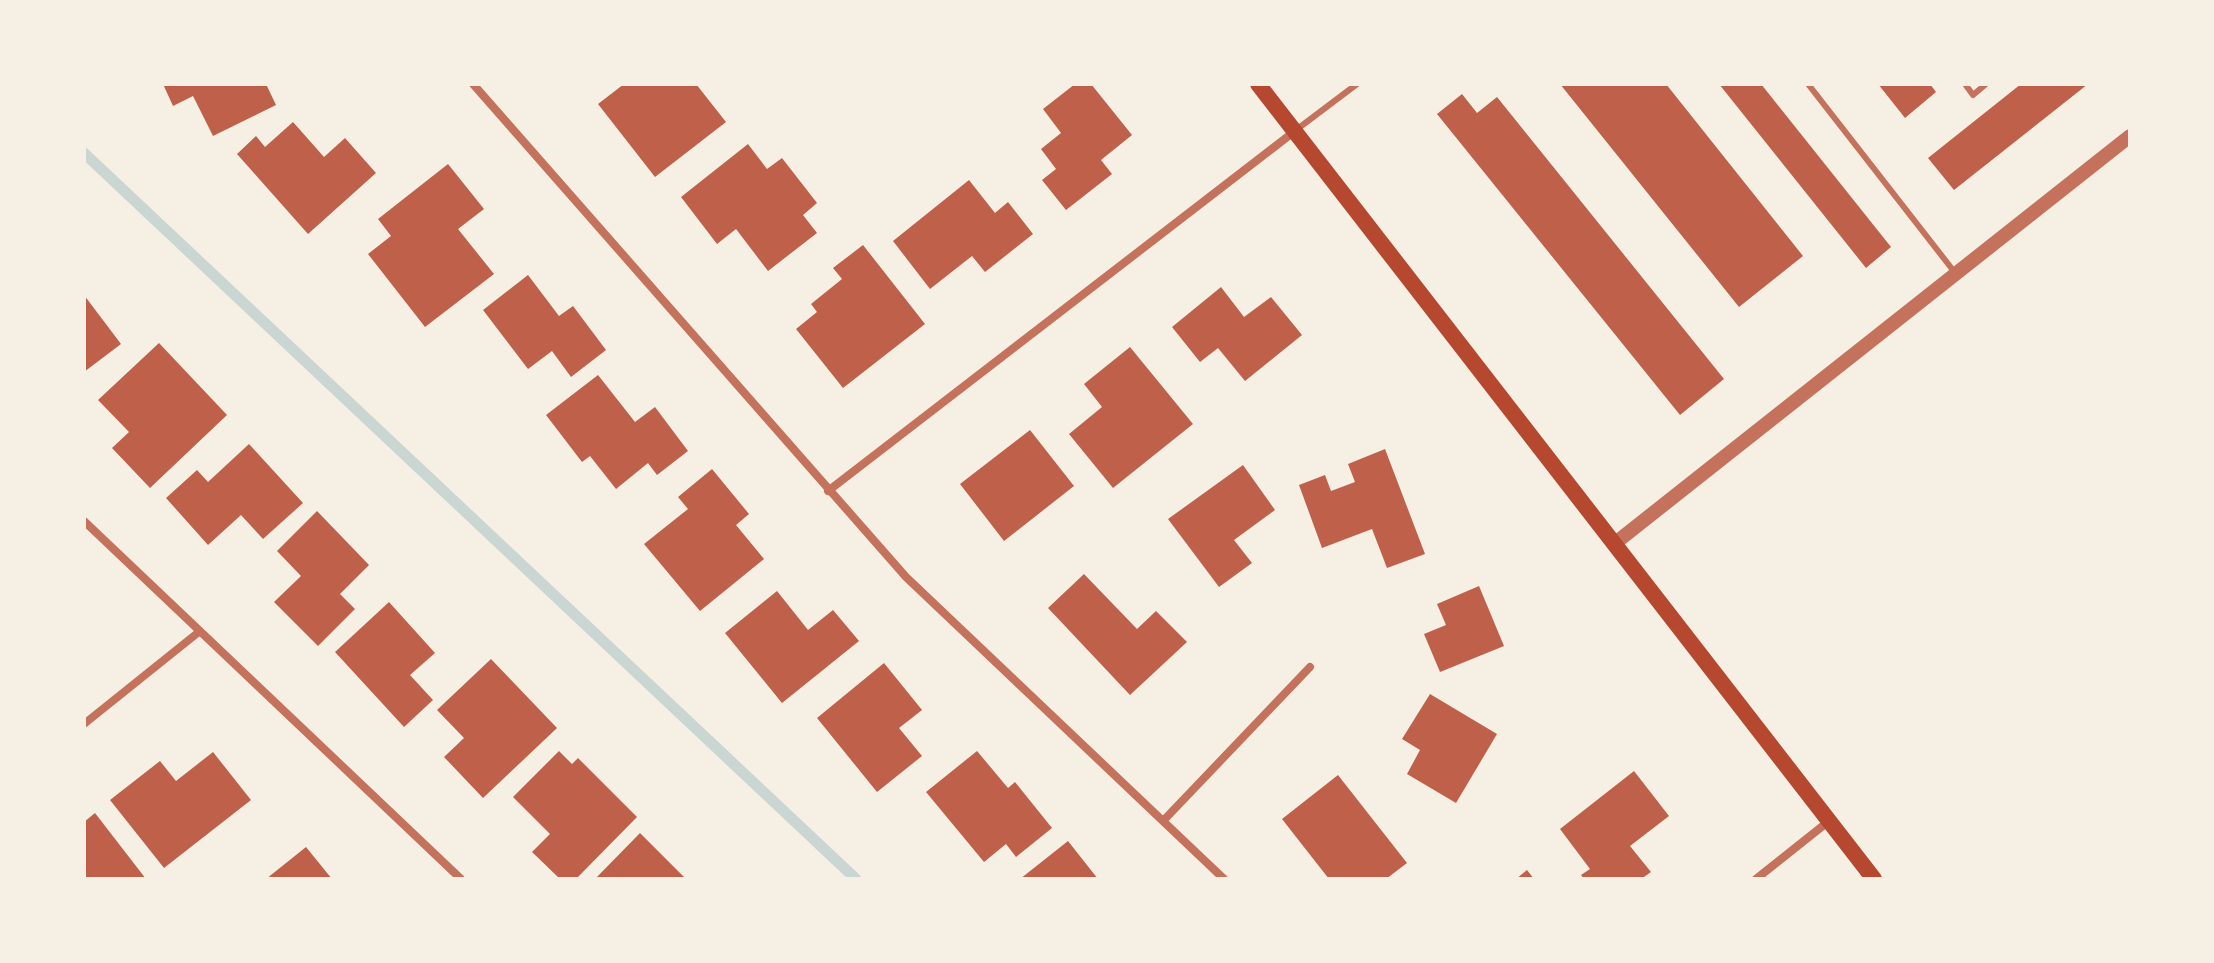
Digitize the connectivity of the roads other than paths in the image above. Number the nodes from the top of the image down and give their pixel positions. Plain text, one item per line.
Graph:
1 (473, 84) edge
2 (1258, 84) edge
3 (1357, 84) edge
4 (1808, 84) edge
5 (1965, 84) edge
6 (1986, 84) edge
7 (1295, 131) junction
8 (2130, 136) edge
9 (1956, 274) junction
10 (828, 491) junction
11 (84, 521) edge
12 (1614, 544) junction
13 (200, 631) junction
14 (1310, 667) dead end
15 (84, 724) edge
16 (1163, 821) junction
17 (1829, 821) junction
18 (461, 879) edge
19 (1224, 879) edge
20 (1756, 879) edge
21 (1874, 879) edge

1 - 10 street
2 - 7 main road
3 - 7 lane
4 - 9 lane
5 - 6 lane
7 - 10 street
7 - 12 main road
8 - 9 street
9 - 12 street
10 - 16 street
11 - 13 street
12 - 17 main road
13 - 15 street
13 - 18 street
14 - 16 street
16 - 19 street
17 - 20 street
17 - 21 main road

